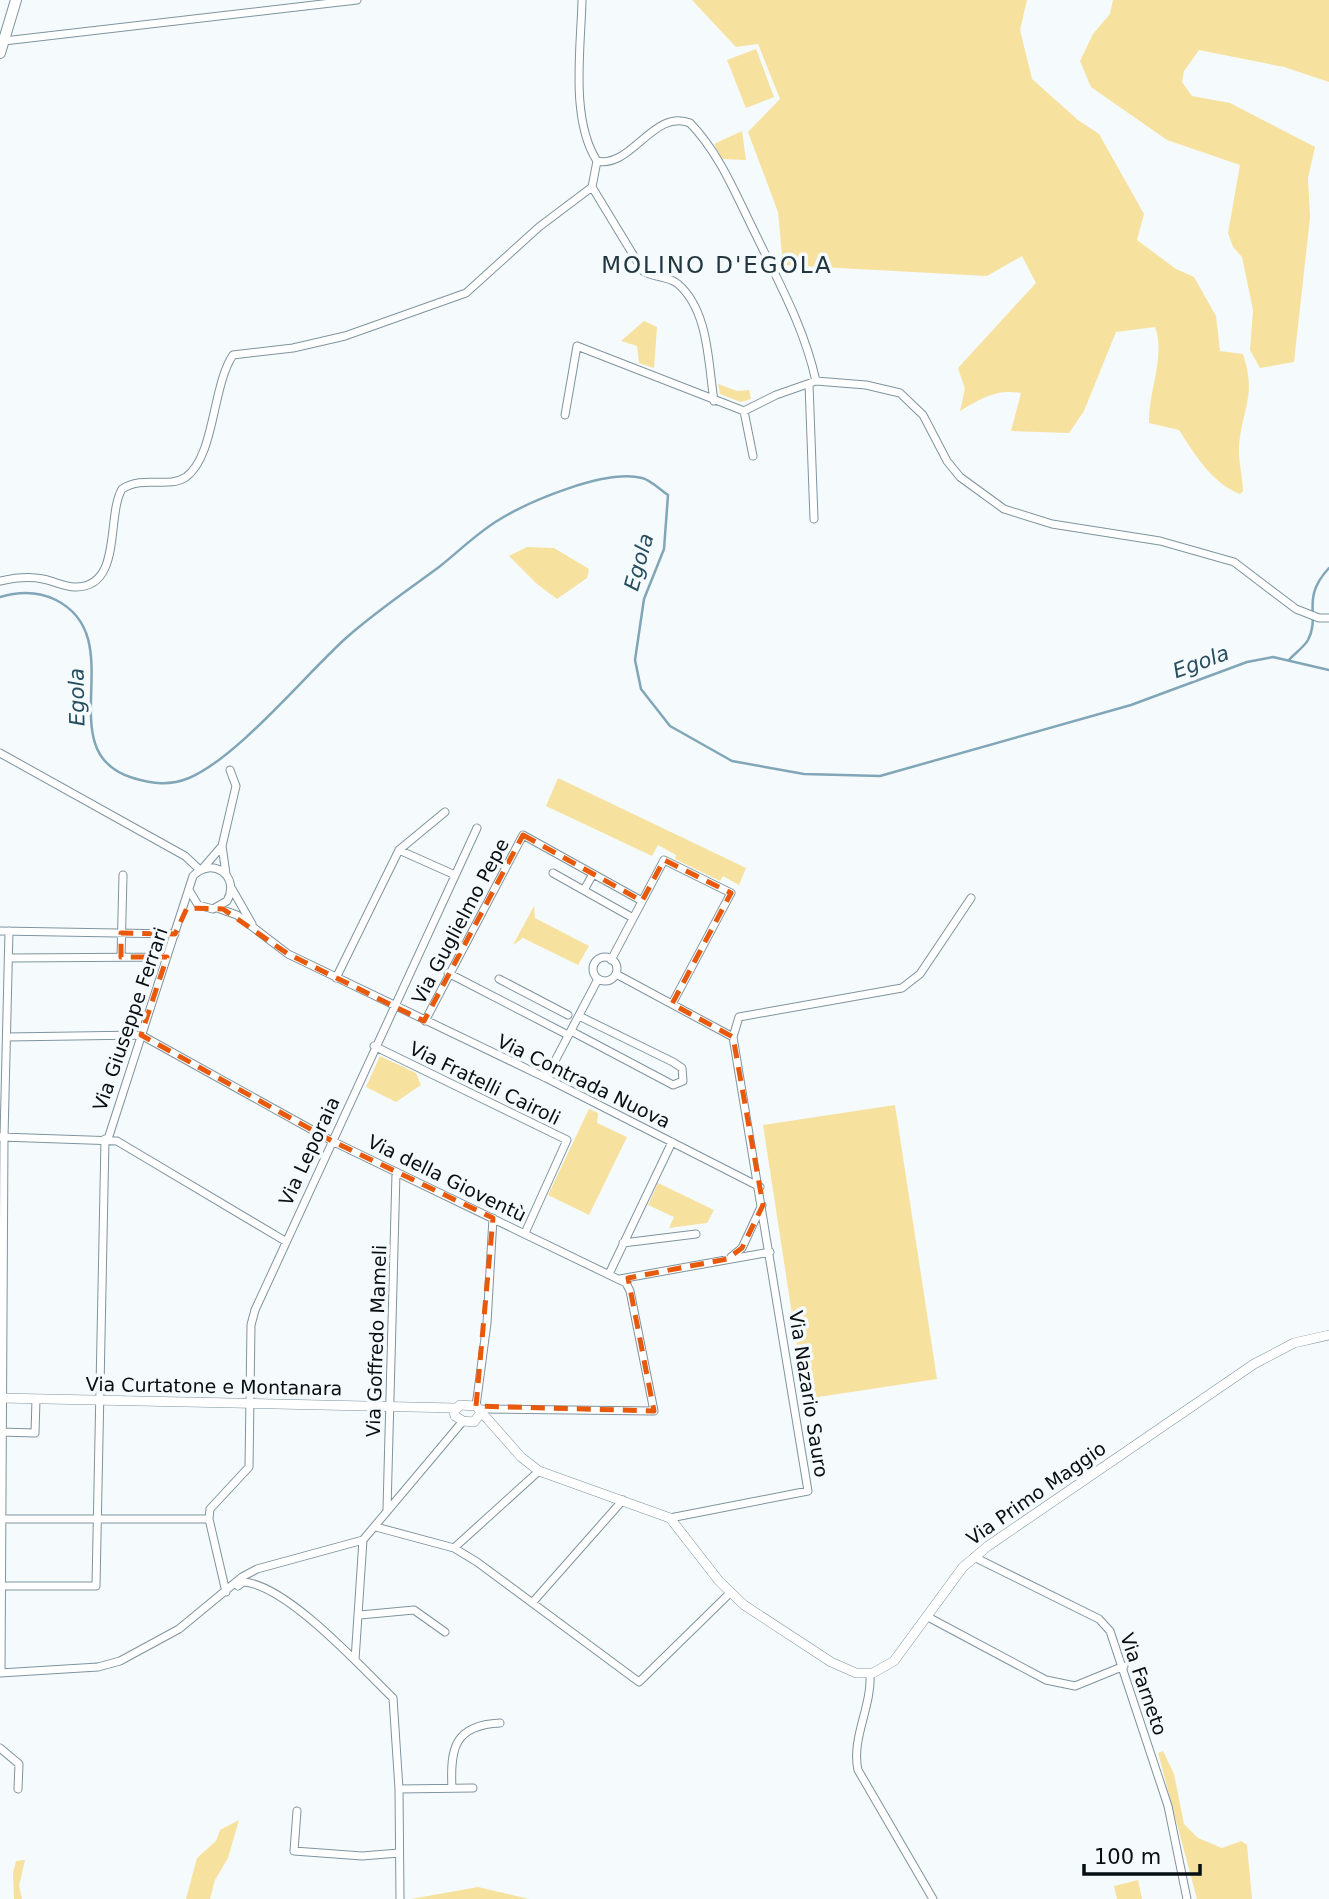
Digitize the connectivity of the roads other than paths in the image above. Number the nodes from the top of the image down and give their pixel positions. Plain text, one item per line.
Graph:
1 (16, 0) edge
2 (357, 0) edge
3 (582, 0) edge
4 (4, 41) junction
5 (0, 53) edge
6 (597, 161) junction
7 (592, 187) junction
8 (813, 382) junction
9 (715, 401) junction
10 (744, 411) junction
11 (565, 415) dead end
12 (753, 456) dead end
13 (814, 519) dead end
14 (0, 581) edge
15 (1329, 618) edge
16 (0, 753) edge
17 (230, 770) dead end
18 (445, 812) dead end
19 (477, 828) dead end
20 (222, 846) junction
21 (398, 849) junction
22 (202, 869) junction
23 (553, 873) dead end
24 (226, 874) junction
25 (593, 874) junction
26 (123, 875) dead end
27 (455, 875) junction
28 (232, 889) junction
29 (189, 890) junction
30 (584, 890) junction
31 (971, 898) dead end
32 (642, 901) junction
33 (204, 908) junction
34 (217, 908) junction
35 (183, 910) junction
36 (633, 918) junction
37 (0, 931) edge
38 (9, 931) junction
39 (121, 933) junction
40 (259, 933) junction
41 (175, 934) junction
42 (121, 957) junction
43 (167, 957) junction
44 (9, 958) junction
45 (611, 960) junction
46 (448, 973) junction
47 (616, 974) junction
48 (336, 978) junction
49 (499, 979) dead end
50 (598, 979) junction
51 (527, 994) junction
52 (672, 1004) junction
53 (393, 1006) junction
54 (520, 1010) junction
55 (568, 1015) dead end
56 (579, 1016) junction
57 (425, 1021) junction
58 (569, 1033) junction
59 (141, 1035) junction
60 (7, 1037) junction
61 (733, 1037) junction
62 (374, 1046) junction
63 (546, 1078) junction
64 (2, 1137) edge
65 (106, 1139) junction
66 (332, 1141) junction
67 (672, 1142) junction
68 (396, 1173) junction
69 (760, 1187) junction
70 (2, 1194) edge
71 (763, 1205) junction
72 (493, 1218) junction
73 (524, 1233) junction
74 (696, 1234) dead end
75 (285, 1241) junction
76 (623, 1244) junction
77 (770, 1252) junction
78 (727, 1259) junction
79 (609, 1274) junction
80 (620, 1280) junction
81 (1329, 1335) edge
82 (1, 1398) edge
83 (36, 1399) junction
84 (101, 1401) junction
85 (250, 1405) junction
86 (389, 1406) junction
87 (479, 1412) junction
88 (458, 1415) junction
89 (1, 1432) edge
90 (539, 1471) junction
91 (623, 1500) junction
92 (0, 1507) edge
93 (387, 1510) junction
94 (670, 1518) junction
95 (1, 1519) edge
96 (98, 1519) junction
97 (209, 1519) junction
98 (376, 1527) junction
99 (363, 1540) junction
100 (454, 1548) junction
101 (974, 1557) junction
102 (1, 1586) edge
103 (226, 1592) junction
104 (731, 1592) junction
105 (532, 1603) junction
106 (207, 1606) junction
107 (360, 1615) junction
108 (928, 1617) junction
109 (1, 1619) edge
110 (445, 1632) dead end
111 (355, 1660) junction
112 (1124, 1666) junction
113 (1, 1673) edge
114 (870, 1674) junction
115 (500, 1723) dead end
116 (0, 1748) edge
117 (399, 1788) junction
118 (452, 1788) junction
119 (473, 1788) dead end
120 (18, 1789) dead end
121 (298, 1811) dead end
122 (399, 1853) junction
123 (400, 1899) edge
124 (933, 1899) edge
125 (1187, 1899) edge

1 - 4 main road
2 - 4 street
3 - 6 street
4 - 5 main road
6 - 7 street
6 - 8 street
7 - 9 street
7 - 14 street
8 - 10 street
8 - 13 street
8 - 15 street
9 - 10 street
9 - 11 street
10 - 12 street
16 - 22 street
17 - 20 street
18 - 21 street
19 - 27 street, Via Leporaia
20 - 22 street
20 - 24 street
21 - 27 street
21 - 48 street
22 - 24 street
22 - 29 street
23 - 30 street
24 - 28 street
25 - 30 street
25 - 32 street
25 - 46 street, Via Guglielmo Pepe
26 - 39 street
27 - 53 street, Via Leporaia
28 - 34 street
28 - 40 street
29 - 33 street
29 - 35 street, Via Giuseppe Ferrari
30 - 36 street
31 - 61 street
32 - 36 street
32 - 52 street
33 - 34 street
33 - 35 street, Via Giuseppe Ferrari
34 - 40 street
35 - 41 street, Via Giuseppe Ferrari
36 - 45 street
37 - 38 street
38 - 39 street
38 - 44 street
39 - 41 street
39 - 42 street
40 - 48 street
41 - 43 street, Via Giuseppe Ferrari
42 - 43 street
42 - 44 street
43 - 59 street, Via Giuseppe Ferrari
44 - 60 street
45 - 47 street
45 - 50 street
46 - 54 street
46 - 57 street, Via Guglielmo Pepe
47 - 50 street
47 - 52 street
48 - 53 street
49 - 51 street
50 - 56 street
51 - 54 street
51 - 55 street
52 - 61 street
53 - 57 street, Via Contrada Nuova
53 - 62 street, Via Leporaia
54 - 58 street
56 - 58 street
56 - 58 street
57 - 63 street, Via Contrada Nuova
58 - 63 street
59 - 60 street
59 - 65 street, Via Giuseppe Ferrari
59 - 66 street, Via della Gioventù
60 - 64 street
61 - 69 street, Via Nazario Sauro
62 - 66 street, Via Leporaia
62 - 73 street, Via Fratelli Cairoli
63 - 67 street, Via Contrada Nuova
64 - 65 street
64 - 70 street
65 - 75 street
65 - 84 street, Via Giuseppe Ferrari
66 - 68 street, Via della Gioventù
66 - 75 street, Via Leporaia
67 - 69 street, Via Contrada Nuova
67 - 76 street
68 - 72 street, Via della Gioventù
68 - 86 street, Via Goffredo Mameli
69 - 71 street, Via Nazario Sauro
70 - 82 street
71 - 77 street, Via Nazario Sauro
71 - 78 street
72 - 73 street, Via della Gioventù
72 - 87 street
73 - 79 street, Via della Gioventù
74 - 76 street
75 - 85 street, Via Leporaia
76 - 79 street
77 - 78 street
77 - 94 street, Via Nazario Sauro
78 - 80 street
79 - 80 street, Via della Gioventù
80 - 87 street
81 - 101 street, Via Primo Maggio
82 - 83 street, Via Curtatone e Montanara
82 - 89 street
83 - 84 street, Via Curtatone e Montanara
83 - 89 street
84 - 85 street, Via Curtatone e Montanara
84 - 96 street, Via Giuseppe Ferrari
85 - 86 street, Via Curtatone e Montanara
85 - 97 street, Via Leporaia
86 - 88 street, Via Curtatone e Montanara
86 - 93 street, Via Goffredo Mameli
87 - 88 street
87 - 88 street
87 - 90 street
88 - 93 street
89 - 92 street
90 - 91 street
90 - 100 street
91 - 94 street
91 - 105 street
92 - 95 street
93 - 98 street
94 - 104 street
95 - 96 street
95 - 102 street
96 - 97 street
96 - 102 street, Via Giuseppe Ferrari
97 - 103 street
98 - 99 street
98 - 100 street
99 - 103 street
99 - 107 street
100 - 105 street
101 - 108 street, Via Primo Maggio
101 - 112 street, Via Farneto
102 - 109 street
103 - 106 street
104 - 105 street
104 - 114 street
106 - 111 street
106 - 113 street
107 - 110 street
107 - 111 street
108 - 112 street
108 - 114 street, Via Primo Maggio
109 - 113 street
111 - 117 street
112 - 125 street, Via Farneto
114 - 124 street
115 - 118 street
116 - 120 street
117 - 118 street
117 - 122 street
118 - 119 street
121 - 122 street
122 - 123 street

